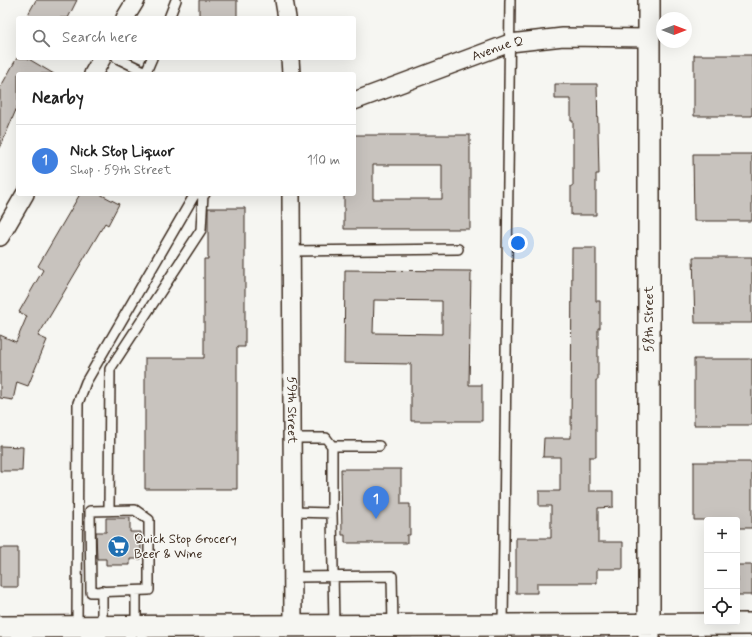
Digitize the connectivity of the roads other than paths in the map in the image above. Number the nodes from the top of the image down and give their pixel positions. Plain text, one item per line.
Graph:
1 (136, 0) edge
2 (176, 0) edge
3 (284, 0) edge
4 (510, 0) edge
5 (649, 0) edge
6 (126, 16) edge
7 (170, 16) edge
8 (287, 16) edge
9 (649, 38) junction
10 (510, 43) junction
11 (101, 60) edge
12 (121, 60) edge
13 (151, 60) edge
14 (290, 60) edge
15 (94, 72) edge
16 (145, 72) edge
17 (147, 72) edge
18 (291, 72) edge
19 (356, 100) edge
20 (24, 196) edge
21 (194, 196) edge
22 (204, 196) edge
23 (291, 196) edge
24 (0, 237) edge
25 (458, 249) dead end
26 (292, 251) junction
27 (292, 438) junction
28 (332, 446) junction
29 (379, 446) dead end
30 (109, 510) junction
31 (292, 512) junction
32 (332, 513) junction
33 (78, 538) junction
34 (90, 539) junction
35 (293, 577) junction
36 (333, 577) junction
37 (102, 591) junction
38 (136, 591) junction
39 (78, 592) junction
40 (91, 592) junction
41 (752, 624) edge
42 (293, 626) junction
43 (334, 626) junction
44 (77, 627) junction
45 (102, 627) junction
46 (513, 629) edge
47 (5, 630) edge
48 (393, 631) edge
49 (649, 631) edge
50 (136, 632) edge
51 (264, 632) edge

1 - 6 street
2 - 7 lane
3 - 8 street
4 - 10 lane
5 - 9 street, 58th Street
9 - 10 street, Avenue Q
9 - 49 street, 58th Street
10 - 19 street, Avenue Q
10 - 46 lane
11 - 15 street
12 - 16 lane
13 - 17 lane
14 - 18 street
20 - 24 street
21 - 33 lane
22 - 30 lane
23 - 26 street, 59th Street
25 - 26 lane
26 - 27 street, 59th Street
27 - 28 lane
27 - 31 street, 59th Street
28 - 29 lane
28 - 32 lane
30 - 34 lane
30 - 38 lane
31 - 32 lane
31 - 35 street, 59th Street
32 - 36 lane
33 - 34 lane
33 - 39 lane
34 - 40 lane
35 - 36 lane
35 - 42 street, 59th Street
36 - 43 lane
36 - 48 lane
37 - 38 lane
37 - 40 lane
37 - 45 lane
38 - 50 lane
39 - 40 lane
39 - 44 lane
41 - 49 street
42 - 43 street
42 - 51 street
43 - 48 street
44 - 45 street
44 - 47 street
45 - 50 street
46 - 48 street
46 - 49 street
50 - 51 street

